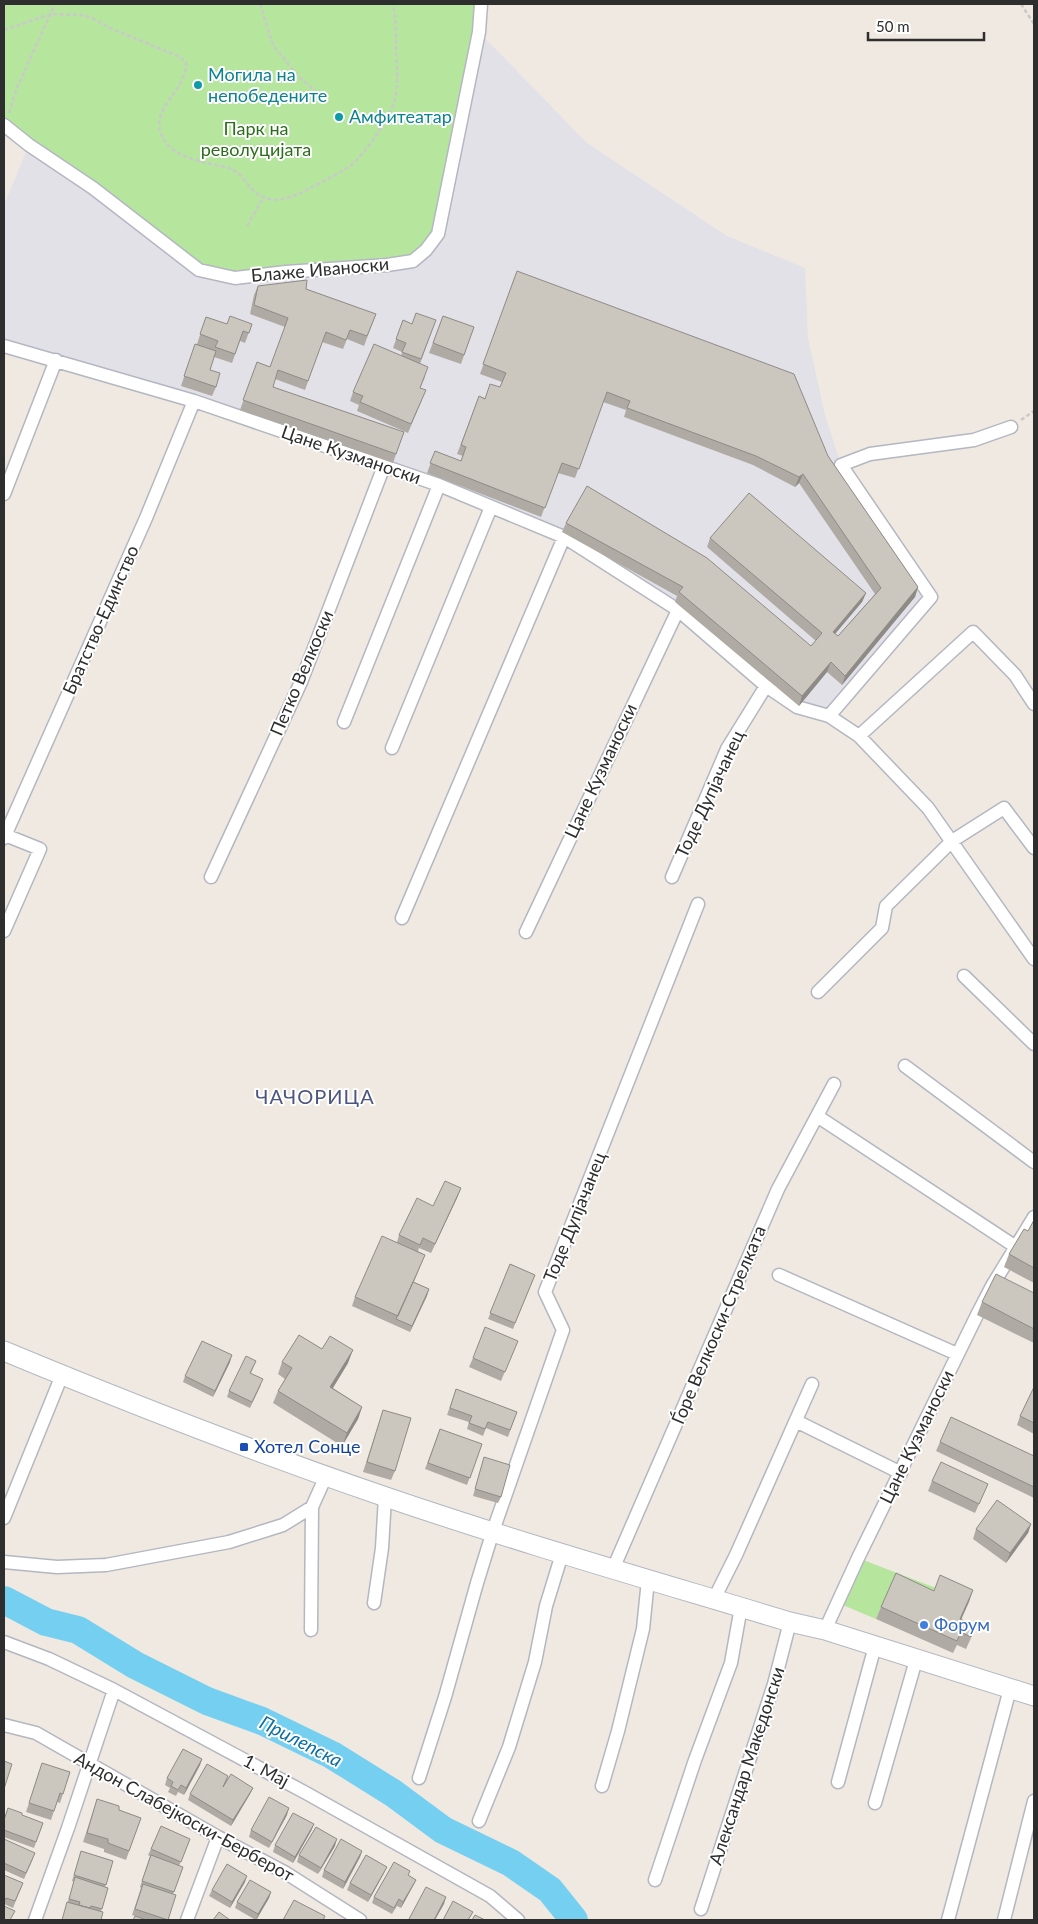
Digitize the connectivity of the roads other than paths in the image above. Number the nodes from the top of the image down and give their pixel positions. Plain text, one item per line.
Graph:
1 (481, 4) edge
2 (4, 125) edge
3 (4, 346) edge
4 (56, 360) junction
5 (194, 401) junction
6 (1011, 427) dead end
7 (384, 466) junction
8 (440, 485) junction
9 (4, 494) edge
10 (491, 507) junction
11 (564, 537) junction
12 (678, 610) junction
13 (766, 686) junction
14 (1034, 704) edge
15 (828, 716) junction
16 (344, 722) dead end
17 (859, 736) junction
18 (392, 748) dead end
19 (9, 814) edge
20 (4, 836) edge
21 (952, 841) junction
22 (1034, 848) edge
23 (211, 877) dead end
24 (672, 877) dead end
25 (698, 904) dead end
26 (402, 918) dead end
27 (4, 931) edge
28 (526, 932) dead end
29 (1034, 959) edge
30 (964, 976) dead end
31 (818, 992) dead end
32 (1034, 1044) edge
33 (905, 1066) dead end
34 (834, 1084) dead end
35 (817, 1116) junction
36 (1034, 1162) edge
37 (1034, 1217) edge
38 (1016, 1248) junction
39 (779, 1275) dead end
40 (4, 1352) edge
41 (958, 1354) junction
42 (62, 1376) junction
43 (812, 1384) dead end
44 (796, 1421) junction
45 (901, 1473) junction
46 (326, 1476) junction
47 (384, 1497) junction
48 (312, 1507) junction
49 (4, 1518) edge
50 (494, 1532) junction
51 (562, 1554) junction
52 (4, 1562) edge
53 (613, 1569) junction
54 (648, 1580) junction
55 (714, 1599) junction
56 (374, 1603) dead end
57 (741, 1607) junction
58 (790, 1622) junction
59 (312, 1630) dead end
60 (825, 1630) junction
61 (4, 1642) edge
62 (875, 1646) junction
63 (916, 1660) junction
64 (1010, 1689) junction
65 (114, 1690) junction
66 (1034, 1696) edge
67 (4, 1725) edge
68 (89, 1764) junction
69 (419, 1778) dead end
70 (838, 1782) dead end
71 (602, 1786) dead end
72 (1034, 1800) edge
73 (875, 1804) dead end
74 (479, 1821) dead end
75 (218, 1836) junction
76 (656, 1880) dead end
77 (701, 1909) dead end
78 (343, 1916) edge
79 (35, 1920) edge
80 (187, 1920) edge
81 (360, 1920) edge
82 (518, 1920) edge
83 (948, 1920) edge
84 (1004, 1920) edge

1 - 2 street, Блаже Иваноски
3 - 4 street, Цане Кузманоски
4 - 5 street, Цане Кузманоски
4 - 9 street
5 - 7 street, Цане Кузманоски
5 - 19 street, Братство-Единство
6 - 15 street
7 - 8 street, Цане Кузманоски
7 - 23 street, Петко Велкоски
8 - 10 street, Цане Кузманоски
8 - 16 street
10 - 11 street, Цане Кузманоски
10 - 18 street
11 - 12 street, Цане Кузманоски
11 - 26 street
12 - 13 street, Цане Кузманоски
12 - 28 street, Цане Кузманоски
13 - 15 street, Цане Кузманоски
13 - 24 street, Тоде Дупјачанец
14 - 17 street
15 - 17 street, Цане Кузманоски
17 - 21 street, Цане Кузманоски
19 - 20 street, Братство-Единство
20 - 27 street
21 - 22 street
21 - 29 street, Цане Кузманоски
21 - 31 street
25 - 50 street, Тоде Дупјачанец
30 - 32 street
33 - 36 street
34 - 35 street, Ѓоре Велкоски-Стрелката
35 - 38 street
35 - 53 street, Ѓоре Велкоски-Стрелката
37 - 38 street, Цане Кузманоски
38 - 41 street, Цане Кузманоски
39 - 41 street
40 - 42 street
41 - 45 street, Цане Кузманоски
42 - 46 street
42 - 49 street
43 - 44 street
44 - 45 street
44 - 55 street
45 - 60 street, Цане Кузманоски
46 - 47 street
46 - 48 street
47 - 50 street
47 - 56 street
48 - 52 street
48 - 59 street
50 - 51 street
50 - 69 street
51 - 53 street
51 - 74 street
53 - 54 street
54 - 55 street
54 - 71 street
55 - 57 street
57 - 58 street
57 - 76 street
58 - 60 street
58 - 77 street, Александар Македонски
60 - 62 street
61 - 65 street, 1. Мај
62 - 63 street
62 - 70 street
63 - 64 street
63 - 73 street
64 - 66 street
64 - 83 street
65 - 68 street
65 - 82 street, 1. Мај
67 - 68 street, Андон Слабејкоски-Берберот
68 - 75 street, Андон Слабејкоски-Берберот
68 - 79 street
72 - 84 street
75 - 78 street, Андон Слабејкоски-Берберот
75 - 80 street
78 - 81 street, Андон Слабејкоски-Берберот

